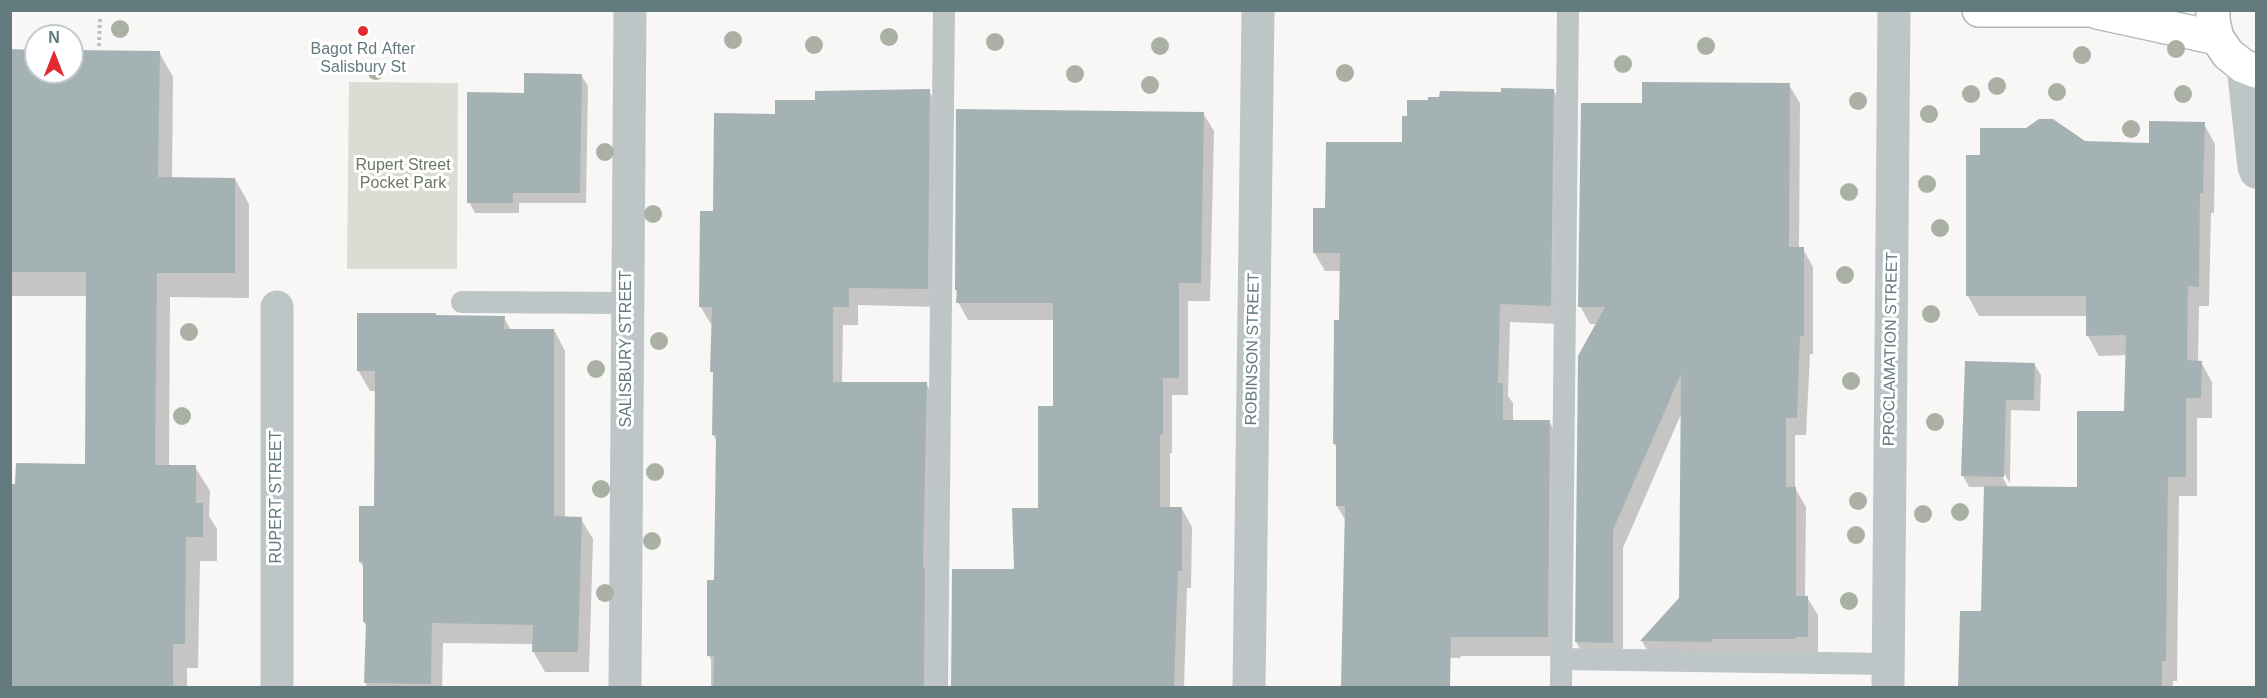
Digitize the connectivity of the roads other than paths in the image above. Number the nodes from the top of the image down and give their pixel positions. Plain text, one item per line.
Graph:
1 (630, 10) edge
2 (944, 10) edge
3 (1258, 10) edge
4 (1568, 10) edge
5 (1894, 10) edge
6 (1979, 10) edge
7 (2101, 11) edge
8 (2215, 24) edge
9 (2250, 68) edge
10 (2256, 172) edge
11 (462, 302) dead end
12 (628, 303) junction
13 (278, 307) dead end
14 (1561, 659) junction
15 (1888, 676) edge
16 (277, 687) edge
17 (625, 687) edge
18 (938, 687) edge
19 (1249, 687) edge
20 (1561, 687) edge

1 - 12 street, SALISBURY STREET
2 - 18 lane
3 - 19 street, ROBINSON STREET
4 - 14 lane
5 - 15 street, PROCLAMATION STREET
6 - 7 main road
7 - 8 main road
8 - 9 main road
9 - 10 street
11 - 12 lane
12 - 17 street, SALISBURY STREET
13 - 16 street, RUPERT STREET
14 - 15 lane
14 - 20 lane

